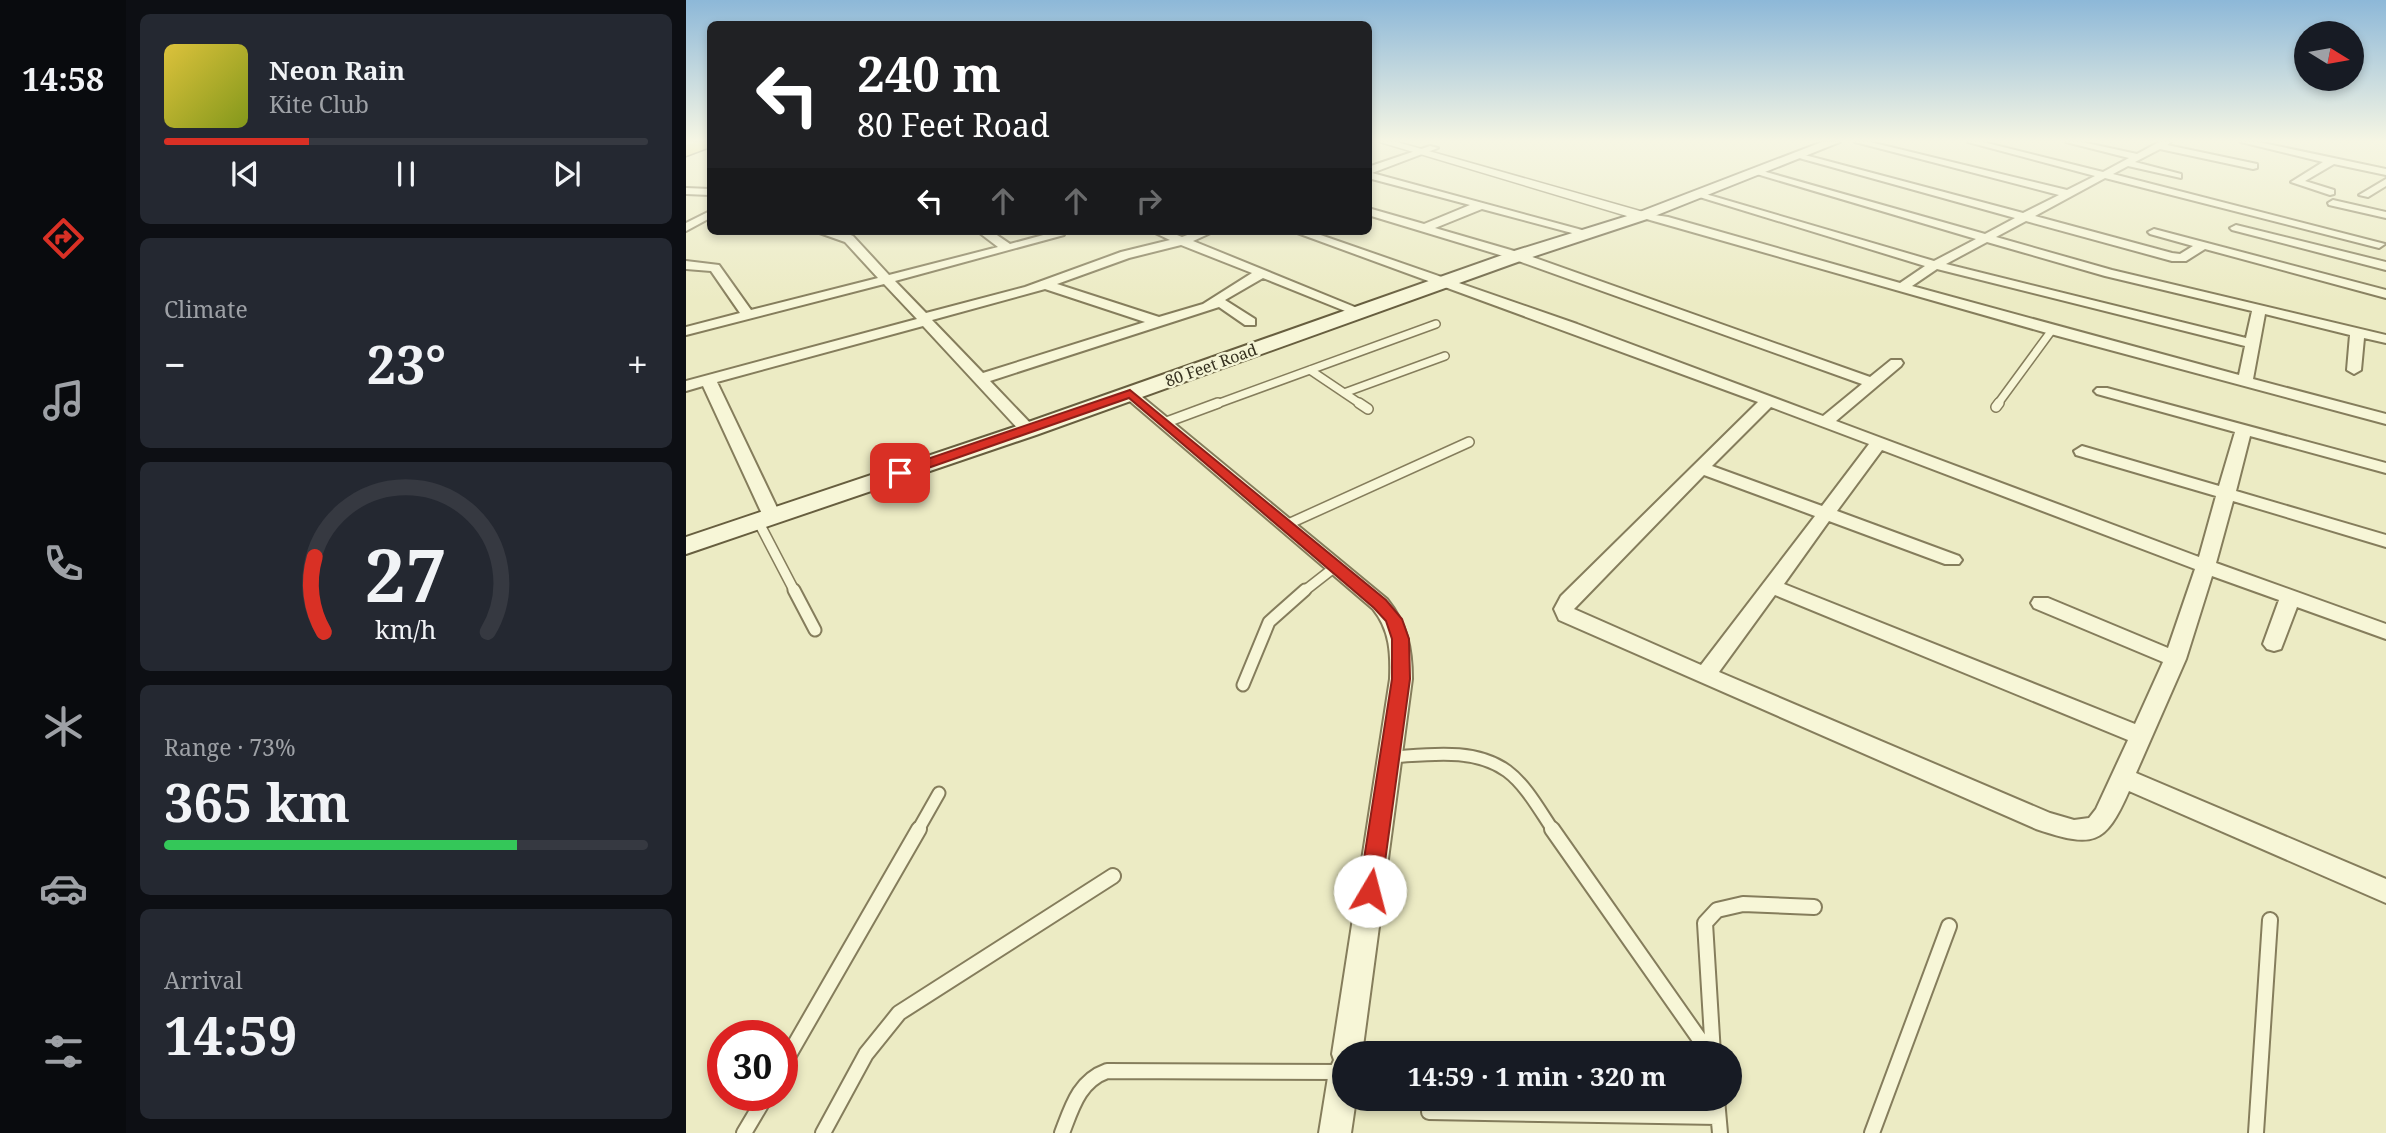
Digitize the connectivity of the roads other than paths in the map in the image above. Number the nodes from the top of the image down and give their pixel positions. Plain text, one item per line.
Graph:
1 (1445, 195) edge
2 (1575, 195) edge
3 (1688, 195) edge
4 (1698, 195) joint
5 (1835, 195) edge
6 (1939, 195) edge
7 (2066, 195) edge
8 (2188, 195) edge
9 (2326, 195) edge
10 (1481, 205) junction
11 (1372, 212) edge
12 (1641, 215) junction
13 (2268, 215) junction
14 (2386, 215) edge
15 (707, 216) edge
16 (2023, 218) junction
17 (687, 227) edge
18 (707, 227) edge
19 (1424, 228) junction
20 (2236, 228) junction
21 (2154, 232) dead end
22 (1587, 233) junction
23 (840, 235) edge
24 (989, 235) edge
25 (1050, 235) edge
26 (1167, 235) edge
27 (1198, 235) edge
28 (1310, 235) edge
29 (1985, 238) junction
30 (2384, 240) edge
31 (1182, 241) junction
32 (2200, 244) junction
33 (1008, 248) junction
34 (1517, 256) junction
35 (2361, 260) junction
36 (686, 265) edge
37 (1935, 265) junction
38 (2386, 266) edge
39 (1262, 273) junction
40 (885, 278) junction
41 (1448, 281) junction
42 (2338, 281) junction
43 (1046, 285) junction
44 (1902, 287) junction
45 (2386, 294) edge
46 (1204, 307) junction
47 (2259, 309) junction
48 (1360, 312) junction
49 (748, 315) junction
50 (2064, 315) junction
51 (924, 319) junction
52 (1159, 321) junction
53 (1250, 322) dead end
54 (1436, 324) dead end
55 (686, 331) edge
56 (2357, 333) junction
57 (2386, 340) edge
58 (2252, 344) junction
59 (1445, 356) dead end
60 (1896, 363) dead end
61 (1310, 370) junction
62 (2354, 370) dead end
63 (980, 379) junction
64 (708, 380) junction
65 (2245, 380) junction
66 (1873, 383) junction
67 (686, 386) edge
68 (2102, 391) dead end
69 (1344, 393) junction
70 (1130, 394) junction
71 (1767, 402) junction
72 (1996, 407) dead end
73 (1368, 409) dead end
74 (2386, 418) edge
75 (1164, 423) junction
76 (1824, 424) junction
77 (1028, 430) junction
78 (2244, 430) junction
79 (1469, 442) dead end
80 (1878, 444) junction
81 (2082, 451) dead end
82 (1701, 468) junction
83 (2386, 468) edge
84 (2224, 495) junction
85 (1825, 514) junction
86 (765, 519) junction
87 (1286, 525) junction
88 (2386, 541) edge
89 (686, 546) edge
90 (1952, 560) dead end
91 (1335, 566) junction
92 (2205, 568) junction
93 (1771, 586) junction
94 (2290, 598) junction
95 (2041, 603) dead end
96 (815, 630) dead end
97 (2386, 632) edge
98 (2274, 644) dead end
99 (2175, 659) junction
100 (1704, 676) junction
101 (1243, 685) dead end
102 (2141, 736) junction
103 (1390, 757) junction
104 (2123, 778) junction
105 (939, 793) dead end
106 (1113, 876) dead end
107 (2386, 891) edge
108 (1814, 907) dead end
109 (2270, 920) dead end
110 (1949, 926) dead end
111 (798, 1038) edge
112 (1349, 1041) edge
113 (1703, 1041) edge
114 (1711, 1041) edge
115 (1332, 1072) edge
116 (757, 1111) edge
117 (1338, 1111) edge
118 (1429, 1112) dead end
119 (1719, 1125) edge
120 (744, 1133) edge
121 (823, 1133) edge
122 (1062, 1133) edge
123 (1335, 1133) edge
124 (1872, 1133) edge
125 (2256, 1133) edge

1 - 10 street
2 - 12 street
3 - 12 main road
4 - 12 main road
4 - 37 street
5 - 29 street
6 - 16 street
7 - 16 street
8 - 13 street
9 - 14 street
10 - 19 street
10 - 22 street
11 - 19 street
12 - 22 main road, 80 Feet Road
12 - 44 street
13 - 20 street
13 - 30 street
15 - 17 street
16 - 29 street
16 - 32 street
17 - 18 street
19 - 34 street
20 - 32 street
20 - 35 street
21 - 32 street
22 - 34 main road, 80 Feet Road
23 - 40 street
24 - 33 street
25 - 33 street
26 - 31 street
27 - 31 street
28 - 41 street
29 - 37 street
29 - 47 street
30 - 35 street
31 - 39 street
31 - 43 street
32 - 42 street
33 - 40 street
34 - 41 main road, 80 Feet Road
34 - 66 street
35 - 38 street
35 - 42 street
36 - 49 street
37 - 44 street
37 - 50 street
39 - 46 street
39 - 48 street
40 - 49 street
40 - 51 street
41 - 48 main road, 80 Feet Road
41 - 71 street
42 - 45 street
43 - 51 street
43 - 52 street
44 - 50 street
46 - 52 street
46 - 53 street
47 - 56 street
47 - 58 street
48 - 70 main road, 80 Feet Road
49 - 55 street
50 - 58 street
50 - 65 street
50 - 72 lane
51 - 63 street
51 - 64 street
52 - 63 street
54 - 61 lane
56 - 57 street
56 - 62 street
58 - 65 street
59 - 69 lane
60 - 66 street
61 - 69 lane
61 - 75 lane
63 - 77 street
64 - 67 street
64 - 86 street
65 - 74 street
66 - 76 street
68 - 78 street
69 - 73 lane
70 - 75 street
70 - 77 main road, 80 Feet Road
71 - 76 street
71 - 82 street
75 - 87 street
76 - 80 street
77 - 86 main road, 80 Feet Road
78 - 83 street
78 - 84 street
79 - 87 lane
80 - 85 street
80 - 92 street
81 - 84 street
82 - 85 street
82 - 100 street
84 - 88 street
84 - 92 street
85 - 90 street
85 - 93 street
86 - 89 main road, 80 Feet Road
86 - 96 lane
87 - 91 street
91 - 101 lane
91 - 103 street
92 - 94 street
92 - 99 street
93 - 100 street
93 - 102 street
94 - 97 street
94 - 98 street
95 - 99 street
99 - 102 street
100 - 104 street
102 - 104 street
103 - 112 street
103 - 113 lane
104 - 107 street
105 - 111 lane
106 - 121 lane
108 - 114 lane
109 - 125 lane
110 - 124 lane
115 - 122 lane
116 - 120 lane
117 - 123 street
118 - 119 lane

